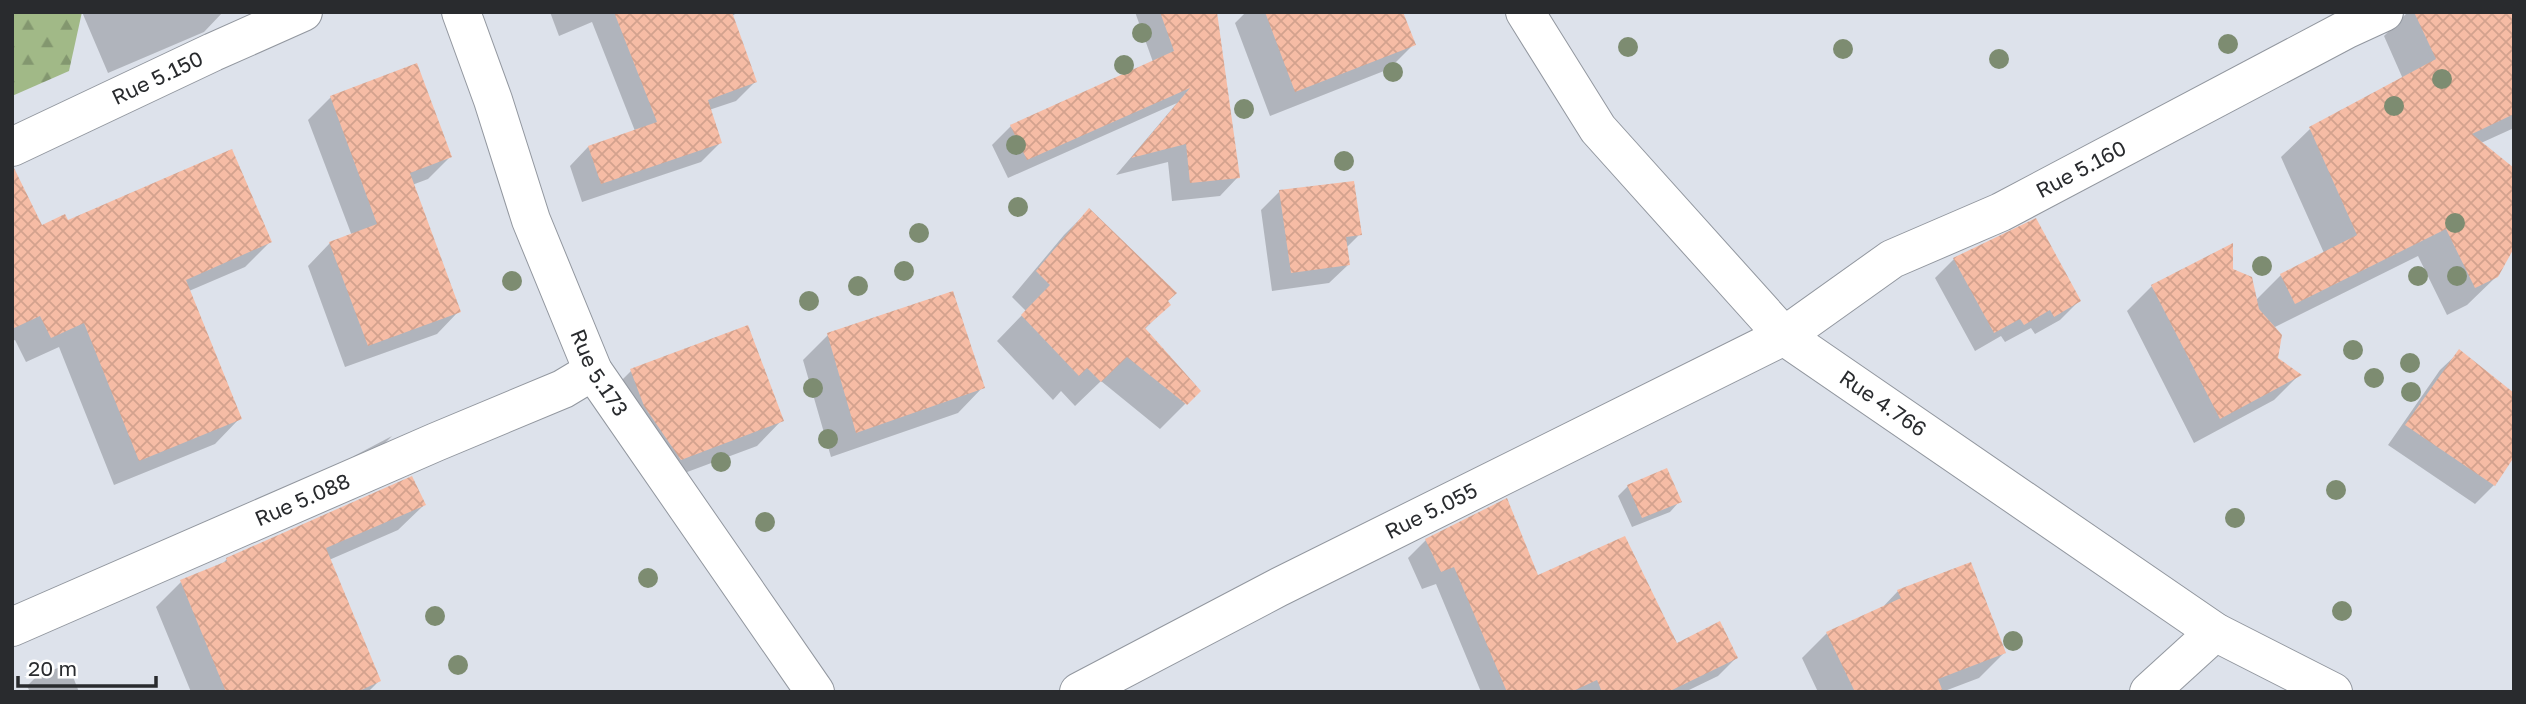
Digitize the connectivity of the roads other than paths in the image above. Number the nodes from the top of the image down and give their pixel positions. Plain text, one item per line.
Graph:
1 (303, 12) edge
2 (461, 12) edge
3 (1525, 12) edge
4 (2384, 12) edge
5 (12, 147) edge
6 (1784, 336) junction
7 (593, 371) junction
8 (12, 627) edge
9 (2215, 632) junction
10 (815, 692) edge
11 (1079, 692) edge
12 (2149, 692) edge
13 (2333, 692) edge

1 - 5 street, Rue 5.150
2 - 7 street, Rue 5.173
3 - 6 street, Rue 4.766
4 - 6 street, Rue 5.160
6 - 9 street, Rue 4.766
6 - 11 street, Rue 5.055
7 - 8 street, Rue 5.088
7 - 10 street, Rue 5.173
9 - 12 street
9 - 13 street, Rue 4.766

